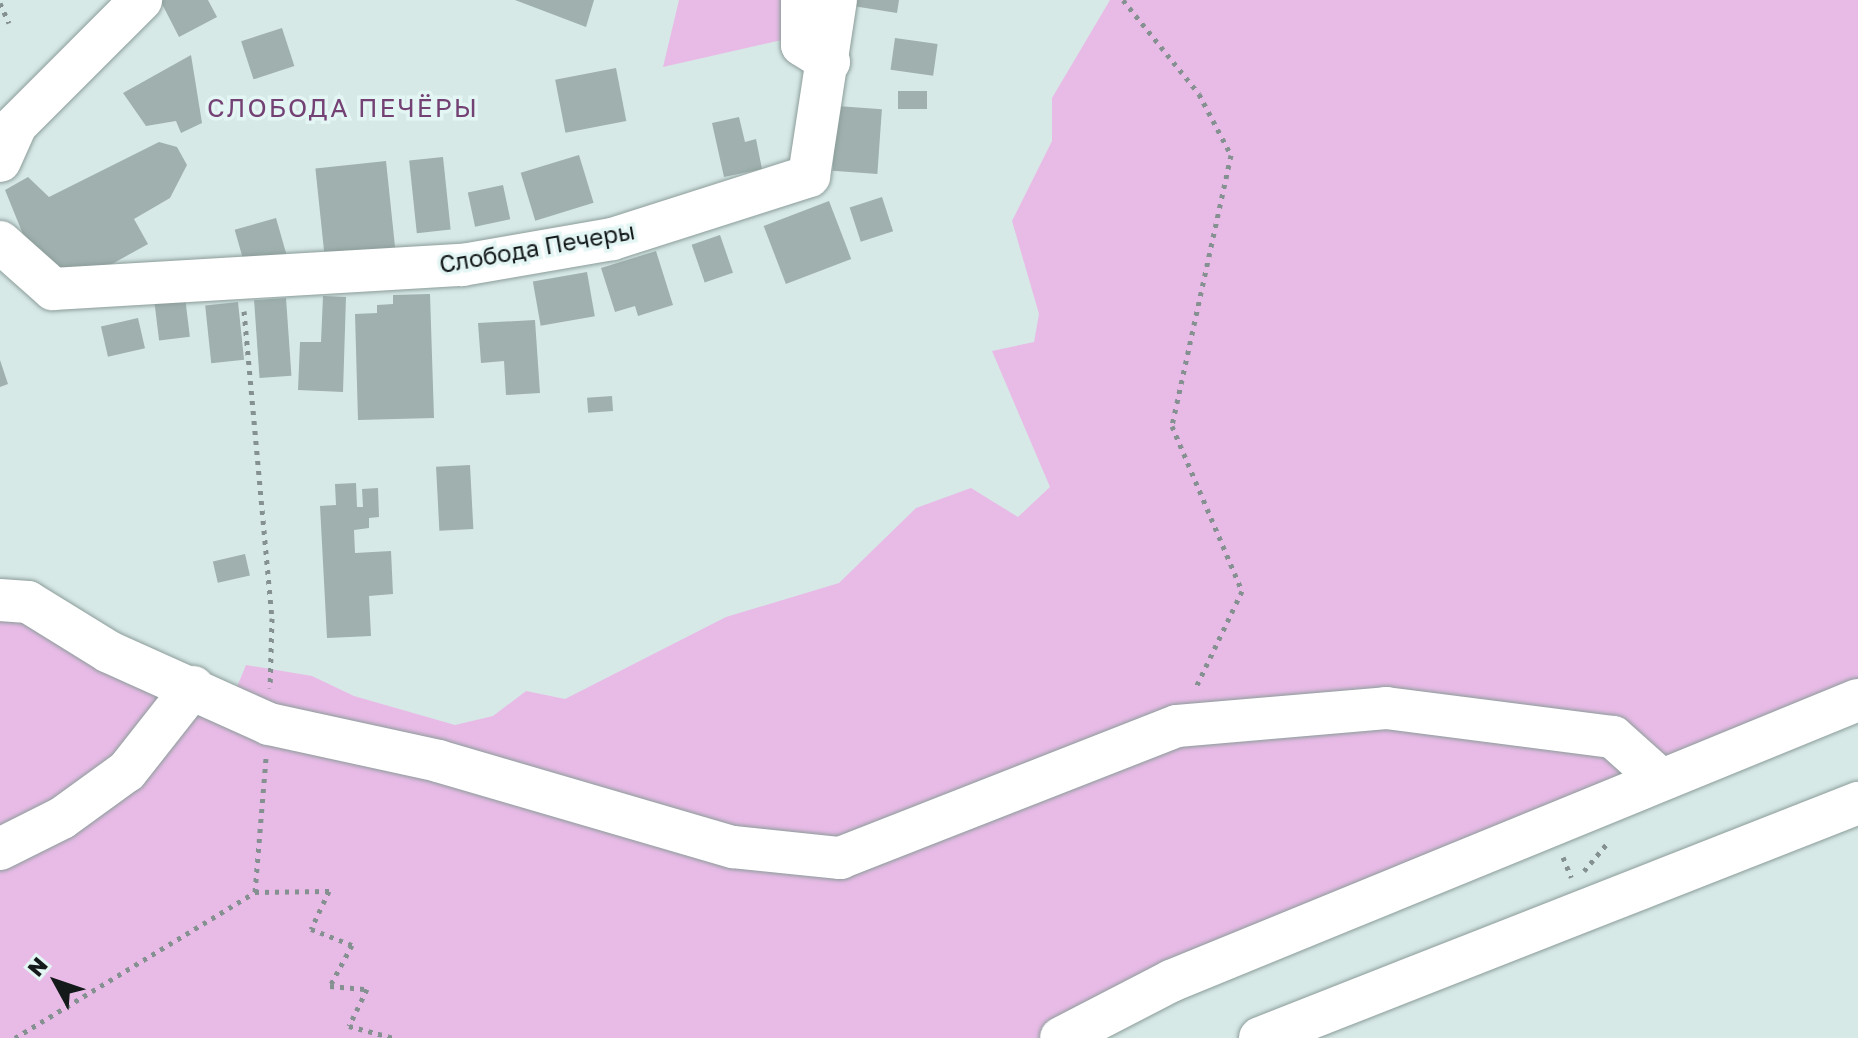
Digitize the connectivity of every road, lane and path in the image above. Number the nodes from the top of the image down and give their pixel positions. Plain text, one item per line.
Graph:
1 (141, 0) edge
2 (802, 0) edge
3 (836, 0) edge
4 (1123, 0) edge
5 (0, 3) edge
6 (9, 23) dead end
7 (829, 62) junction
8 (0, 161) edge
9 (0, 242) edge
10 (240, 275) junction
11 (0, 600) edge
12 (193, 687) junction
13 (1858, 700) edge
14 (269, 724) junction
15 (1177, 726) junction
16 (1660, 779) junction
17 (1858, 803) edge
18 (1551, 824) junction
19 (0, 849) edge
20 (255, 892) junction
21 (1583, 908) junction
22 (1350, 1021) edge
23 (15, 1038) edge
24 (394, 1038) edge
25 (1061, 1038) edge
26 (1260, 1038) edge

1 - 8 street
2 - 7 street
3 - 7 street, Слобода Печеры
4 - 15 path
5 - 6 path
7 - 10 street, Слобода Печеры
9 - 10 street, Слобода Печеры
10 - 14 path
11 - 12 street
12 - 14 street
12 - 19 street
13 - 16 street
14 - 15 street
14 - 20 path
15 - 16 street
16 - 18 street
17 - 21 street
18 - 21 path
18 - 25 street
20 - 23 path
20 - 24 path
21 - 22 street
22 - 26 street

